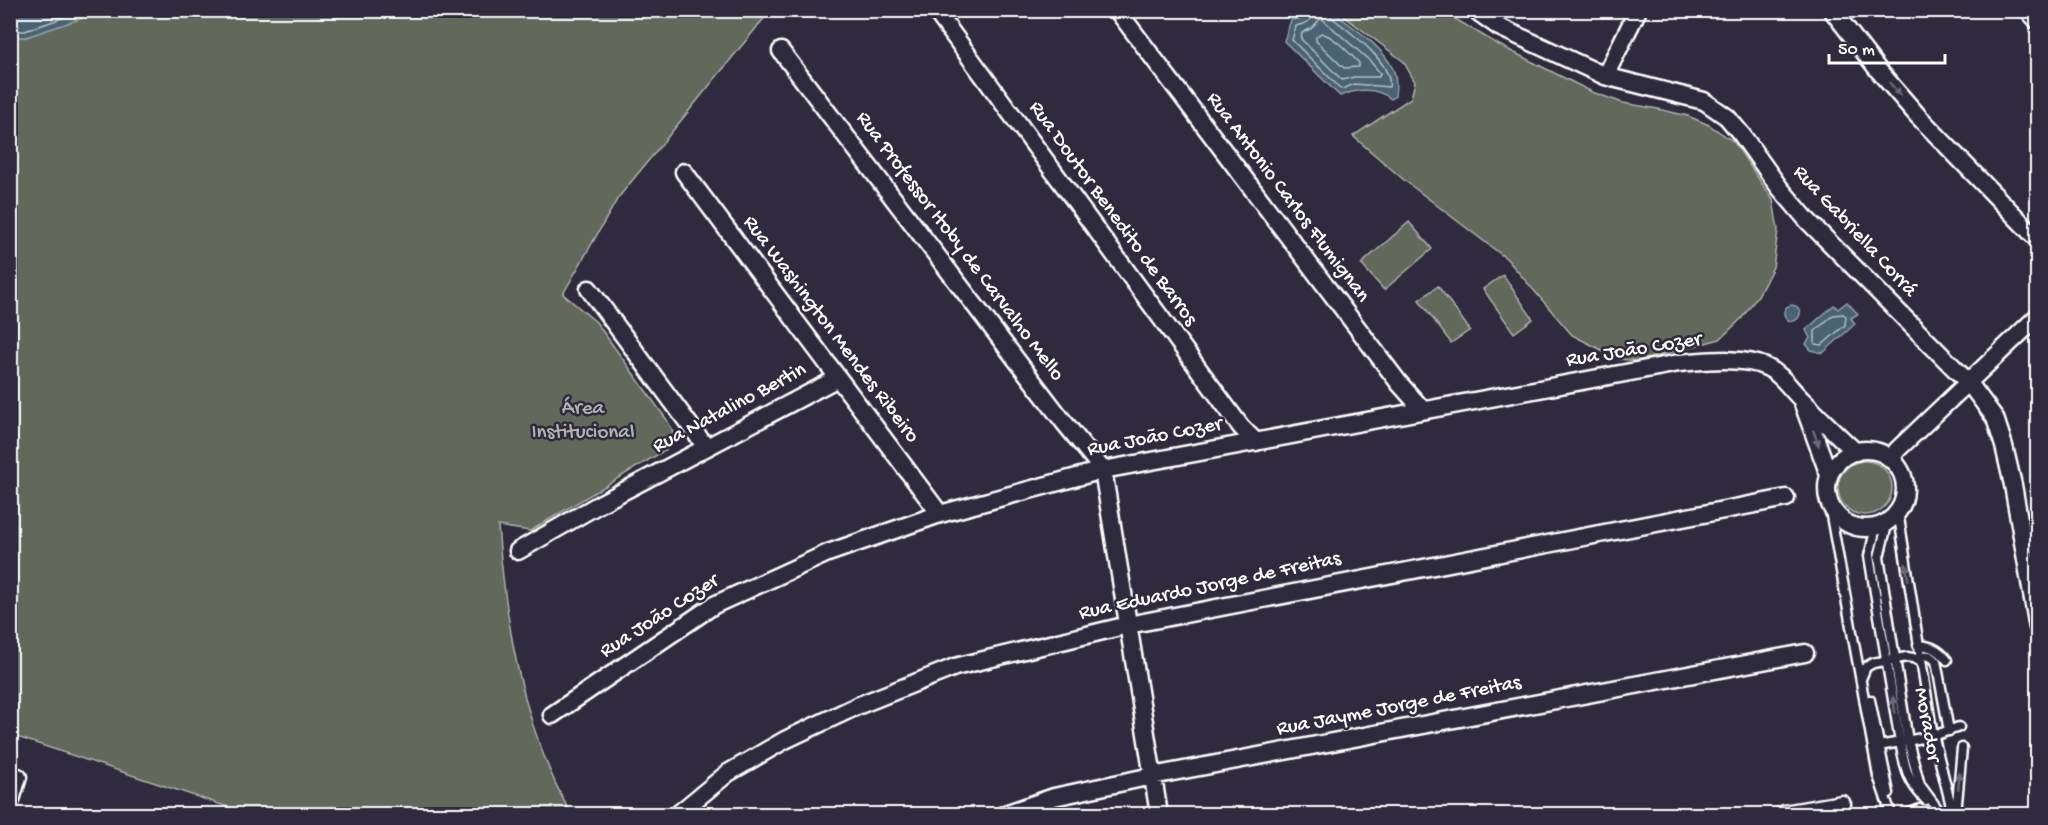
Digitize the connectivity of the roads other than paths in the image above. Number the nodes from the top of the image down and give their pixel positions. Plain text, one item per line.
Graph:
1 (935, 10) edge
2 (1117, 10) edge
3 (1474, 10) edge
4 (1638, 10) edge
5 (1832, 10) edge
6 (2028, 10) edge
7 (2037, 21) edge
8 (781, 51) dead end
9 (1605, 76) junction
10 (684, 172) dead end
11 (2037, 240) edge
12 (589, 289) dead end
13 (2037, 316) edge
14 (838, 378) junction
15 (1969, 383) junction
16 (1802, 401) junction
17 (1424, 410) junction
18 (1256, 442) junction
19 (706, 447) junction
20 (1856, 452) junction
21 (1890, 460) junction
22 (1103, 470) junction
23 (1829, 476) junction
24 (1786, 498) dead end
25 (1831, 506) junction
26 (940, 514) junction
27 (1887, 520) junction
28 (518, 551) dead end
29 (1128, 625) junction
30 (2037, 628) edge
31 (1887, 635) junction
32 (1856, 642) junction
33 (1918, 645) junction
34 (1805, 653) dead end
35 (1921, 659) junction
36 (1891, 660) junction
37 (1947, 660) dead end
38 (1864, 670) junction
39 (1861, 679) junction
40 (552, 715) dead end
41 (1959, 727) dead end
42 (1948, 731) junction
43 (1934, 736) junction
44 (1904, 741) junction
45 (1879, 746) junction
46 (1962, 748) dead end
47 (1152, 776) junction
48 (18, 777) dead end
49 (10, 802) edge
50 (1842, 804) dead end
51 (1942, 813) edge
52 (678, 814) edge
53 (1005, 814) edge
54 (1159, 814) edge
55 (1784, 814) edge
56 (1892, 814) edge
57 (1907, 814) edge
58 (1954, 814) edge

1 - 18 street, Rua Doutor Benedito de Barros
2 - 17 street, Rua Antonio Carlos Flumignan
3 - 9 street, Rua Gabriella Corrá
4 - 9 street
5 -> 11 street
6 - 7 street
8 - 22 street, Rua Professor Itoby de Carvalho Mello
9 - 15 street, Rua Gabriella Corrá
10 - 14 street, Rua Washington Mendes Ribeiro
12 - 19 street
13 - 15 street
14 - 19 street, Rua Natalino Bertin
14 - 26 street, Rua Washington Mendes Ribeiro
15 - 21 street
15 - 30 street, Rua Gabriella Corrá
16 - 17 street, Rua João Cozer
16 - 20 street, Rua João Cozer
16 -> 23 street, Rua João Cozer
17 - 18 street, Rua João Cozer
18 - 22 street, Rua João Cozer
19 - 28 street, Rua Natalino Bertin
20 - 21 street
20 - 23 street
21 - 27 street
22 - 26 street, Rua João Cozer
22 - 29 street
23 - 25 street
24 - 29 street, Rua Eduardo Jorge de Freitas
25 - 27 street
25 - 32 lane
25 - 32 lane
26 - 40 street, Rua João Cozer
27 - 31 lane
27 - 31 lane
33 -> 27 lane
29 - 47 street
29 - 52 street, Rua Eduardo Jorge de Freitas
31 - 36 lane, Morador
32 - 38 lane
32 - 39 lane
33 - 35 lane
33 - 37 lane
34 - 47 street, Rua Jayme Jorge de Freitas
35 - 36 lane
35 - 42 lane
35 - 43 lane
36 - 38 lane
44 -> 36 lane, Morador
38 - 39 lane
38 - 45 lane
39 - 56 lane
41 - 42 lane
42 - 43 lane
43 - 44 lane
43 - 58 lane
44 - 45 lane
44 - 51 lane, Morador
45 - 56 lane
58 -> 46 lane
47 - 53 street, Rua Jayme Jorge de Freitas
47 - 54 street
48 - 49 street
50 - 55 street
51 - 57 lane

